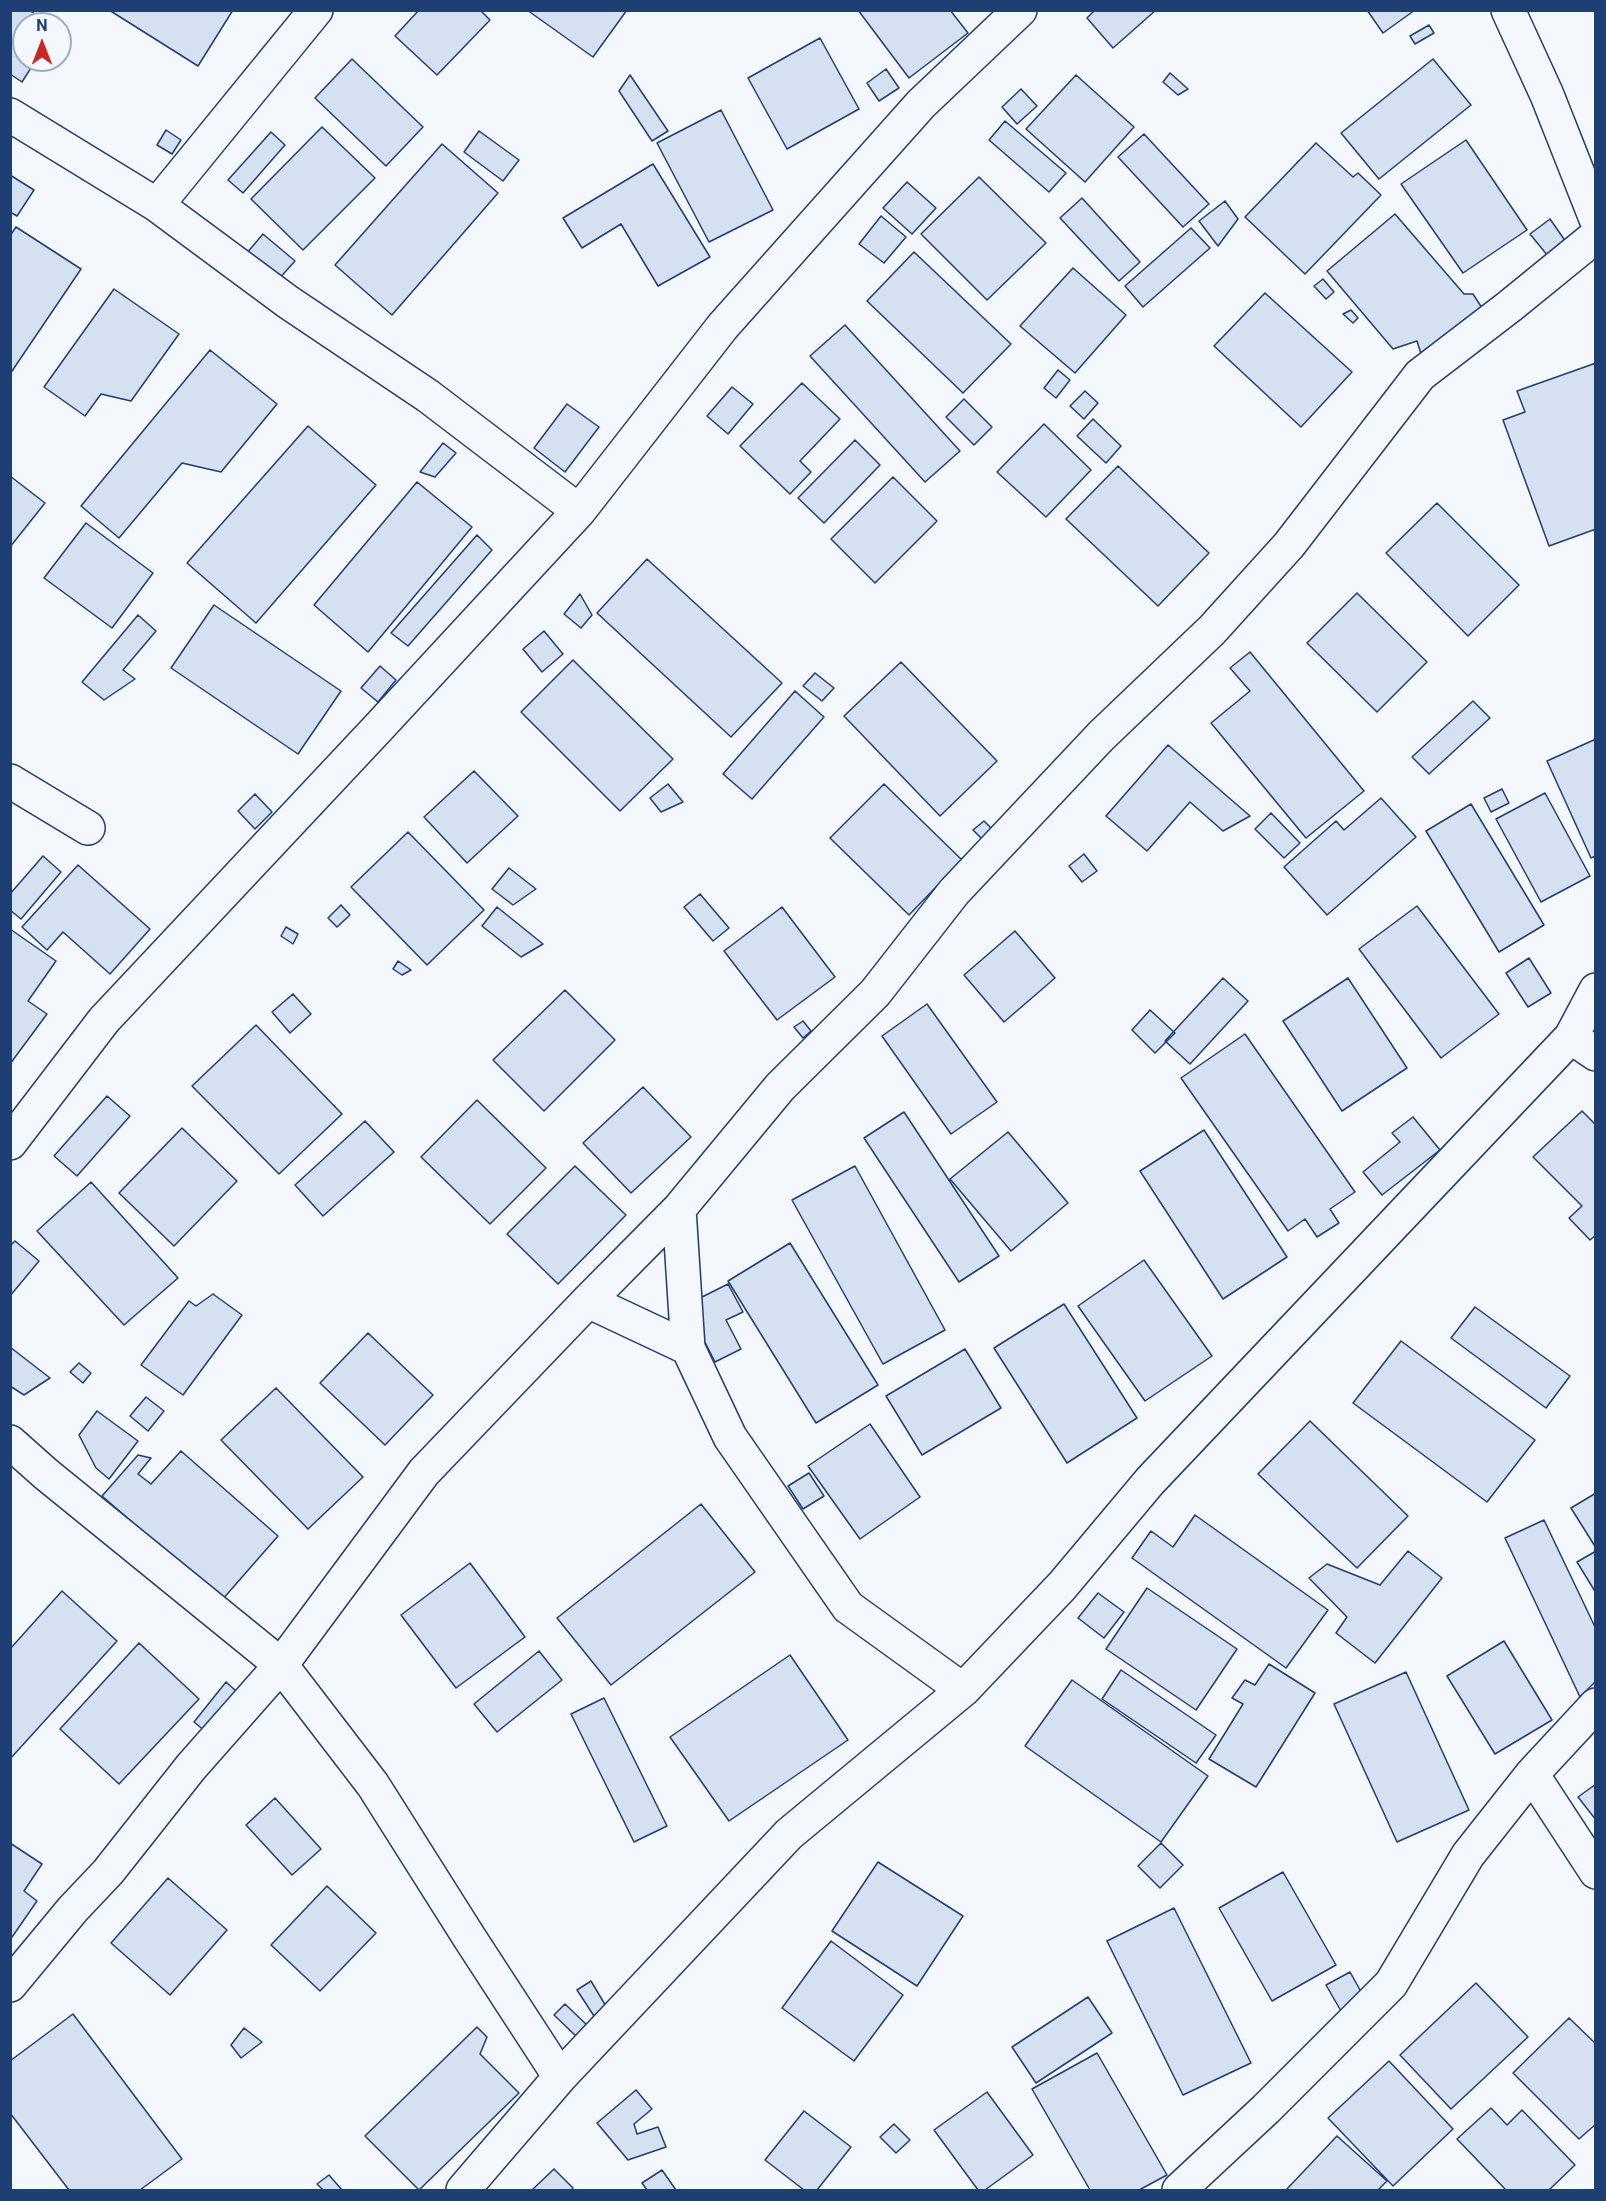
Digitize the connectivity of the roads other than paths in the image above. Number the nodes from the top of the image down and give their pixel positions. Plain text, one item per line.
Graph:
1 (316, 10) edge
2 (1020, 10) edge
3 (1508, 10) edge
4 (10, 115) edge
5 (157, 206) junction
6 (1596, 219) edge
7 (1596, 236) edge
8 (579, 511) junction
9 (10, 781) edge
10 (88, 828) dead end
11 (1596, 990) edge
12 (1583, 1046) edge
13 (10, 1143) edge
14 (679, 1209) junction
15 (588, 1301) junction
16 (688, 1348) junction
17 (10, 1442) edge
18 (281, 1665) junction
19 (963, 1690) junction
20 (1596, 1705) edge
21 (1532, 1774) junction
22 (1596, 1872) edge
23 (10, 1985) edge
24 (560, 2077) junction
25 (1187, 2187) edge
26 (463, 2190) edge

1 - 5 street
2 - 8 street
3 - 6 street
4 - 5 street
5 - 8 street
7 - 14 street
8 - 13 street
9 - 10 street
11 - 12 street
12 - 19 street
14 - 15 street
14 - 16 street
15 - 16 street
15 - 18 street
16 - 19 street
17 - 18 street
18 - 23 street
18 - 24 street
19 - 24 street
20 - 21 street
21 - 22 street
21 - 25 street
24 - 26 street

